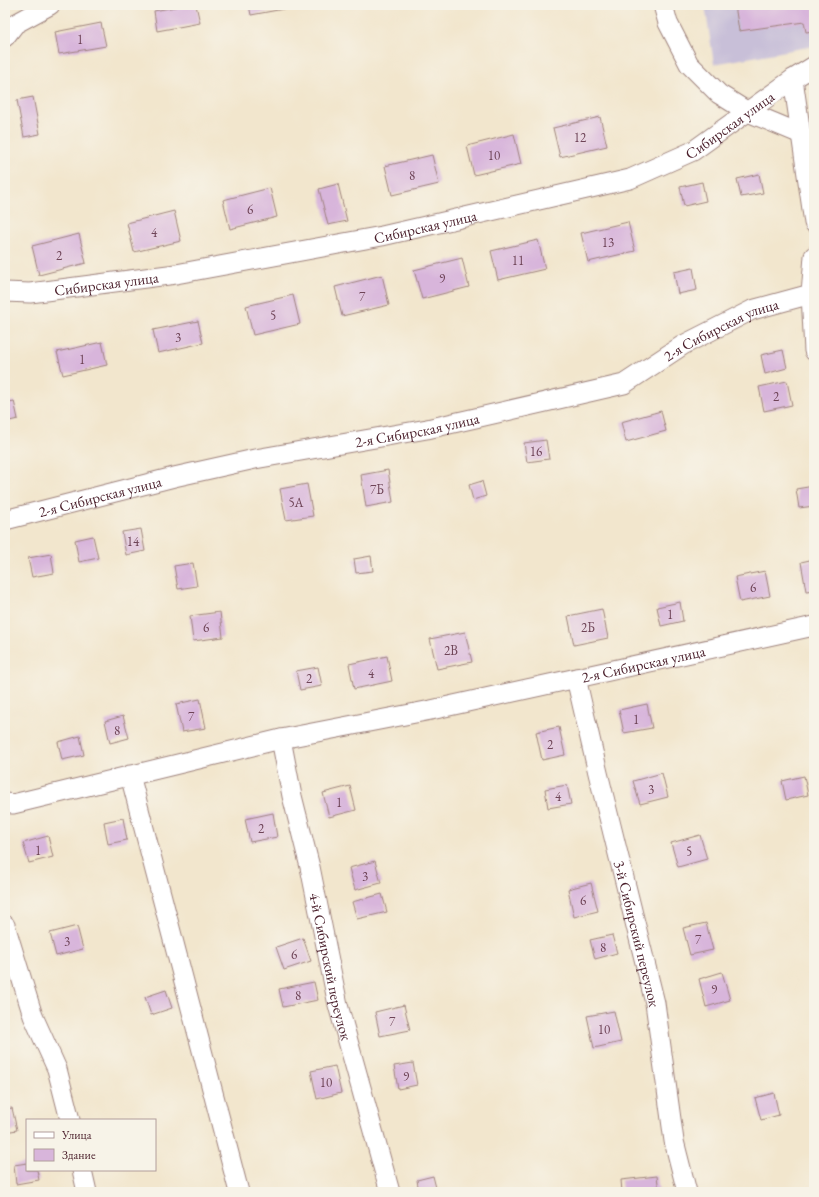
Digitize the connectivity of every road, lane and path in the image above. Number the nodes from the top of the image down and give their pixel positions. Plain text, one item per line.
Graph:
1 (50, 5) edge
2 (663, 5) edge
3 (5, 37) edge
4 (814, 66) edge
5 (794, 79) junction
6 (748, 112) junction
7 (801, 134) junction
8 (814, 223) edge
9 (814, 256) edge
10 (5, 292) edge
11 (811, 294) junction
12 (814, 351) edge
13 (5, 520) edge
14 (814, 626) edge
15 (576, 678) junction
16 (280, 739) junction
17 (130, 775) junction
18 (5, 803) edge
19 (5, 924) edge
20 (70, 1119) edge
21 (82, 1171) edge
22 (87, 1192) edge
23 (239, 1192) edge
24 (390, 1192) edge
25 (687, 1192) edge

1 - 3 street
2 - 6 street
4 - 5 street, Сибирская улица
5 - 6 street, Сибирская улица
5 - 7 street
6 - 7 street
6 - 10 street, Сибирская улица
7 - 8 street
9 - 11 street
11 - 12 street
11 - 13 street, 2-я Сибирская улица
14 - 15 street, 2-я Сибирская улица
15 - 16 street, 2-я Сибирская улица
15 - 25 street, 3-й Сибирский переулок
16 - 17 street, 2-я Сибирская улица
16 - 24 street, 4-й Сибирский переулок
17 - 18 street, 2-я Сибирская улица
17 - 23 street
19 - 20 street
21 - 22 street

